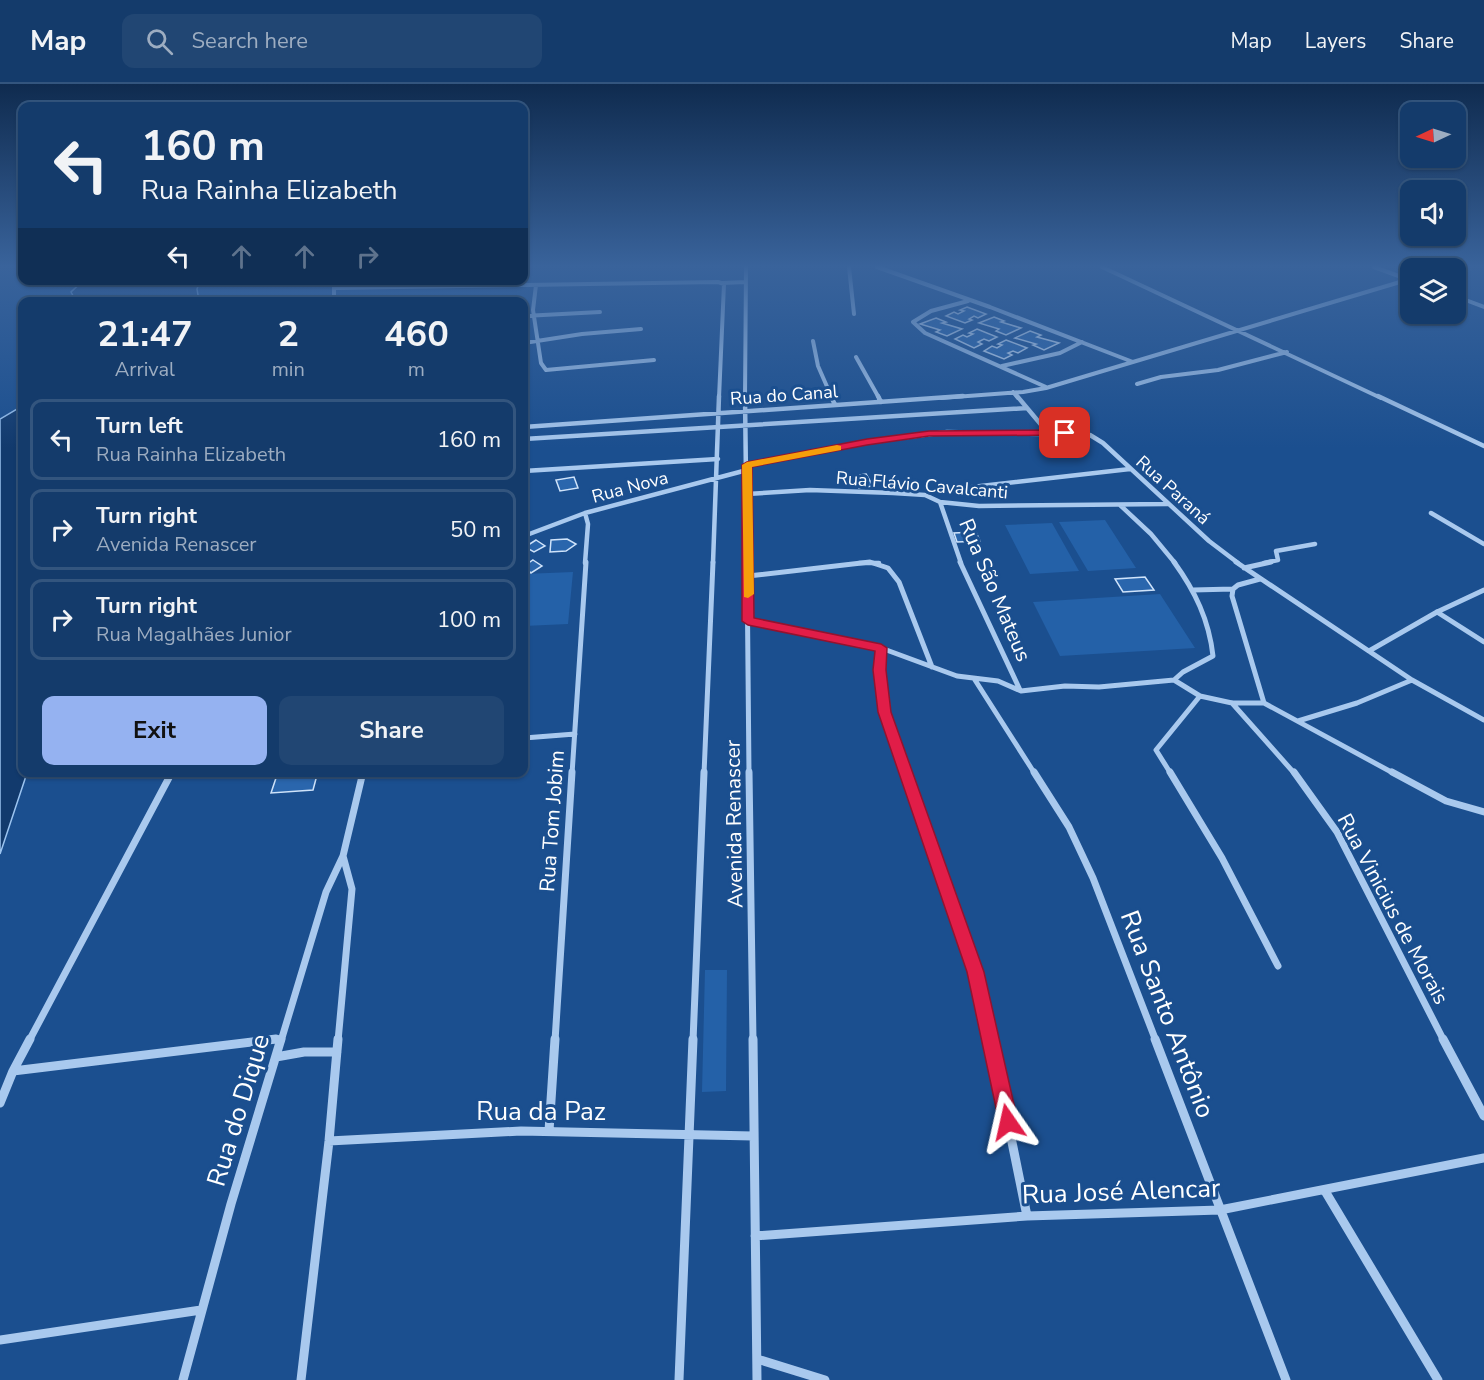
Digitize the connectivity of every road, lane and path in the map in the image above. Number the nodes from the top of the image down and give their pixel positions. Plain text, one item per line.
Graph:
1 (536, 327) edge
2 (722, 327) edge
3 (745, 327) edge
4 (917, 327) edge
5 (1043, 327) edge
6 (1234, 327) edge
7 (1248, 327) edge
8 (641, 329) dead end
9 (1239, 330) junction
10 (813, 341) dead end
11 (538, 342) junction
12 (1082, 342) junction
13 (528, 343) edge
14 (1287, 352) junction
15 (856, 357) dead end
16 (654, 360) dead end
17 (1134, 362) junction
18 (1001, 366) junction
19 (1137, 384) dead end
20 (1046, 388) junction
21 (1013, 392) junction
22 (881, 402) junction
23 (835, 405) junction
24 (1027, 408) junction
25 (745, 411) junction
26 (718, 413) junction
27 (746, 425) junction
28 (718, 426) junction
29 (528, 427) edge
30 (1048, 433) junction
31 (528, 439) edge
32 (1484, 446) edge
33 (718, 459) junction
34 (747, 468) junction
35 (1130, 469) junction
36 (528, 471) edge
37 (717, 478) junction
38 (972, 487) dead end
39 (747, 494) junction
40 (940, 502) junction
41 (1167, 504) junction
42 (1120, 505) junction
43 (585, 513) junction
44 (1431, 513) dead end
45 (528, 534) edge
46 (1315, 543) dead end
47 (1484, 544) edge
48 (1244, 568) junction
49 (748, 576) junction
50 (1260, 579) junction
51 (1233, 589) junction
52 (1193, 590) junction
53 (1484, 590) edge
54 (1437, 612) junction
55 (748, 621) junction
56 (1484, 642) edge
57 (881, 648) junction
58 (1369, 651) junction
59 (932, 667) junction
60 (975, 680) junction
61 (1174, 680) junction
62 (1412, 680) junction
63 (1021, 691) junction
64 (1200, 696) junction
65 (1232, 703) junction
66 (1264, 703) junction
67 (1484, 720) edge
68 (1298, 721) junction
69 (574, 734) junction
70 (528, 738) edge
71 (169, 777) edge
72 (362, 777) edge
73 (1484, 812) edge
74 (343, 856) junction
75 (1278, 966) dead end
76 (281, 1039) junction
77 (337, 1053) junction
78 (276, 1057) junction
79 (13, 1071) junction
80 (0, 1103) edge
81 (1484, 1116) edge
82 (549, 1131) junction
83 (689, 1136) junction
84 (753, 1136) junction
85 (329, 1141) junction
86 (1484, 1158) edge
87 (1325, 1191) junction
88 (1220, 1210) junction
89 (1027, 1216) junction
90 (755, 1236) junction
91 (201, 1310) junction
92 (0, 1340) edge
93 (757, 1359) junction
94 (183, 1380) edge
95 (301, 1380) edge
96 (679, 1380) edge
97 (757, 1380) edge
98 (825, 1380) edge
99 (1286, 1380) edge
100 (1438, 1380) edge

1 - 11 street
2 - 26 street, Avenida Renascer
3 - 25 street, Avenida Renascer
4 - 18 street
5 - 12 street
6 - 9 street
7 - 9 street, Rua do Canal
8 - 11 street
9 - 14 street
9 - 17 street, Rua do Canal
10 - 23 street
11 - 13 street
11 - 16 street
12 - 17 street
12 - 18 street
14 - 19 street
14 - 32 street
15 - 22 street
17 - 20 street, Rua do Canal
18 - 20 street
20 - 21 street, Rua do Canal
21 - 22 street, Rua do Canal
21 - 24 street
22 - 23 street, Rua do Canal
23 - 25 street, Rua do Canal
24 - 27 street
24 - 30 street
25 - 26 street, Rua do Canal
25 - 27 street, Avenida Renascer
26 - 28 street, Avenida Renascer
26 - 29 street, Rua do Canal
27 - 28 street
27 - 34 street, Avenida Renascer
28 - 31 street
28 - 33 street, Avenida Renascer
30 - 34 street, Rua Nova
30 - 35 street, Rua Paraná
33 - 36 street
33 - 37 street, Avenida Renascer
34 - 37 street, Rua Nova
34 - 39 street, Avenida Renascer
35 - 38 street
35 - 41 street, Rua Paraná
37 - 43 street, Rua Nova
37 - 83 street, Avenida Renascer
39 - 40 street, Rua Flávio Cavalcanti
39 - 49 street, Avenida Renascer
40 - 42 street, Rua Flávio Cavalcanti
40 - 63 street, Rua São Mateus
41 - 42 street, Rua Flávio Cavalcanti
41 - 48 street, Rua Paraná
42 - 52 street
43 - 45 street, Rua Nova
43 - 69 street, Rua Tom Jobim
44 - 47 street
46 - 48 street
48 - 50 street, Rua Paraná
49 - 55 street, Avenida Renascer
49 - 59 street
50 - 51 street
50 - 58 street, Rua Paraná
51 - 52 street
51 - 66 street
52 - 61 street
53 - 54 street
54 - 56 street
54 - 58 street
55 - 57 street
55 - 84 street, Avenida Renascer
57 - 59 street
57 - 89 street
58 - 62 street, Rua Paraná
59 - 60 street
60 - 63 street
60 - 88 street, Rua Santo Antônio
61 - 63 street
61 - 64 street
62 - 67 street, Rua Paraná
62 - 68 street
64 - 65 street
64 - 75 street
65 - 66 street
65 - 81 street, Rua Vinicius de Morais
66 - 68 street
68 - 73 street
69 - 70 street
69 - 82 street, Rua Tom Jobim
71 - 79 street
72 - 74 street, Rua do Dique
74 - 76 street, Rua do Dique
74 - 77 street, Rua do Dique
76 - 78 street, Rua do Dique
76 - 79 street
77 - 78 street
77 - 85 street, Rua do Dique
78 - 91 street, Rua do Dique
79 - 80 street
82 - 83 street, Rua da Paz
82 - 85 street, Rua da Paz
83 - 84 street, Rua da Paz
83 - 96 street, Avenida Renascer
84 - 90 street, Avenida Renascer
85 - 95 street, Rua do Dique
86 - 87 street, Rua José Alencar
87 - 88 street, Rua José Alencar
87 - 100 street
88 - 89 street, Rua José Alencar
88 - 99 street, Rua Santo Antônio
89 - 90 street, Rua José Alencar
90 - 93 street, Avenida Renascer
91 - 92 street
91 - 94 street, Rua do Dique
93 - 97 street, Avenida Renascer
93 - 98 street

